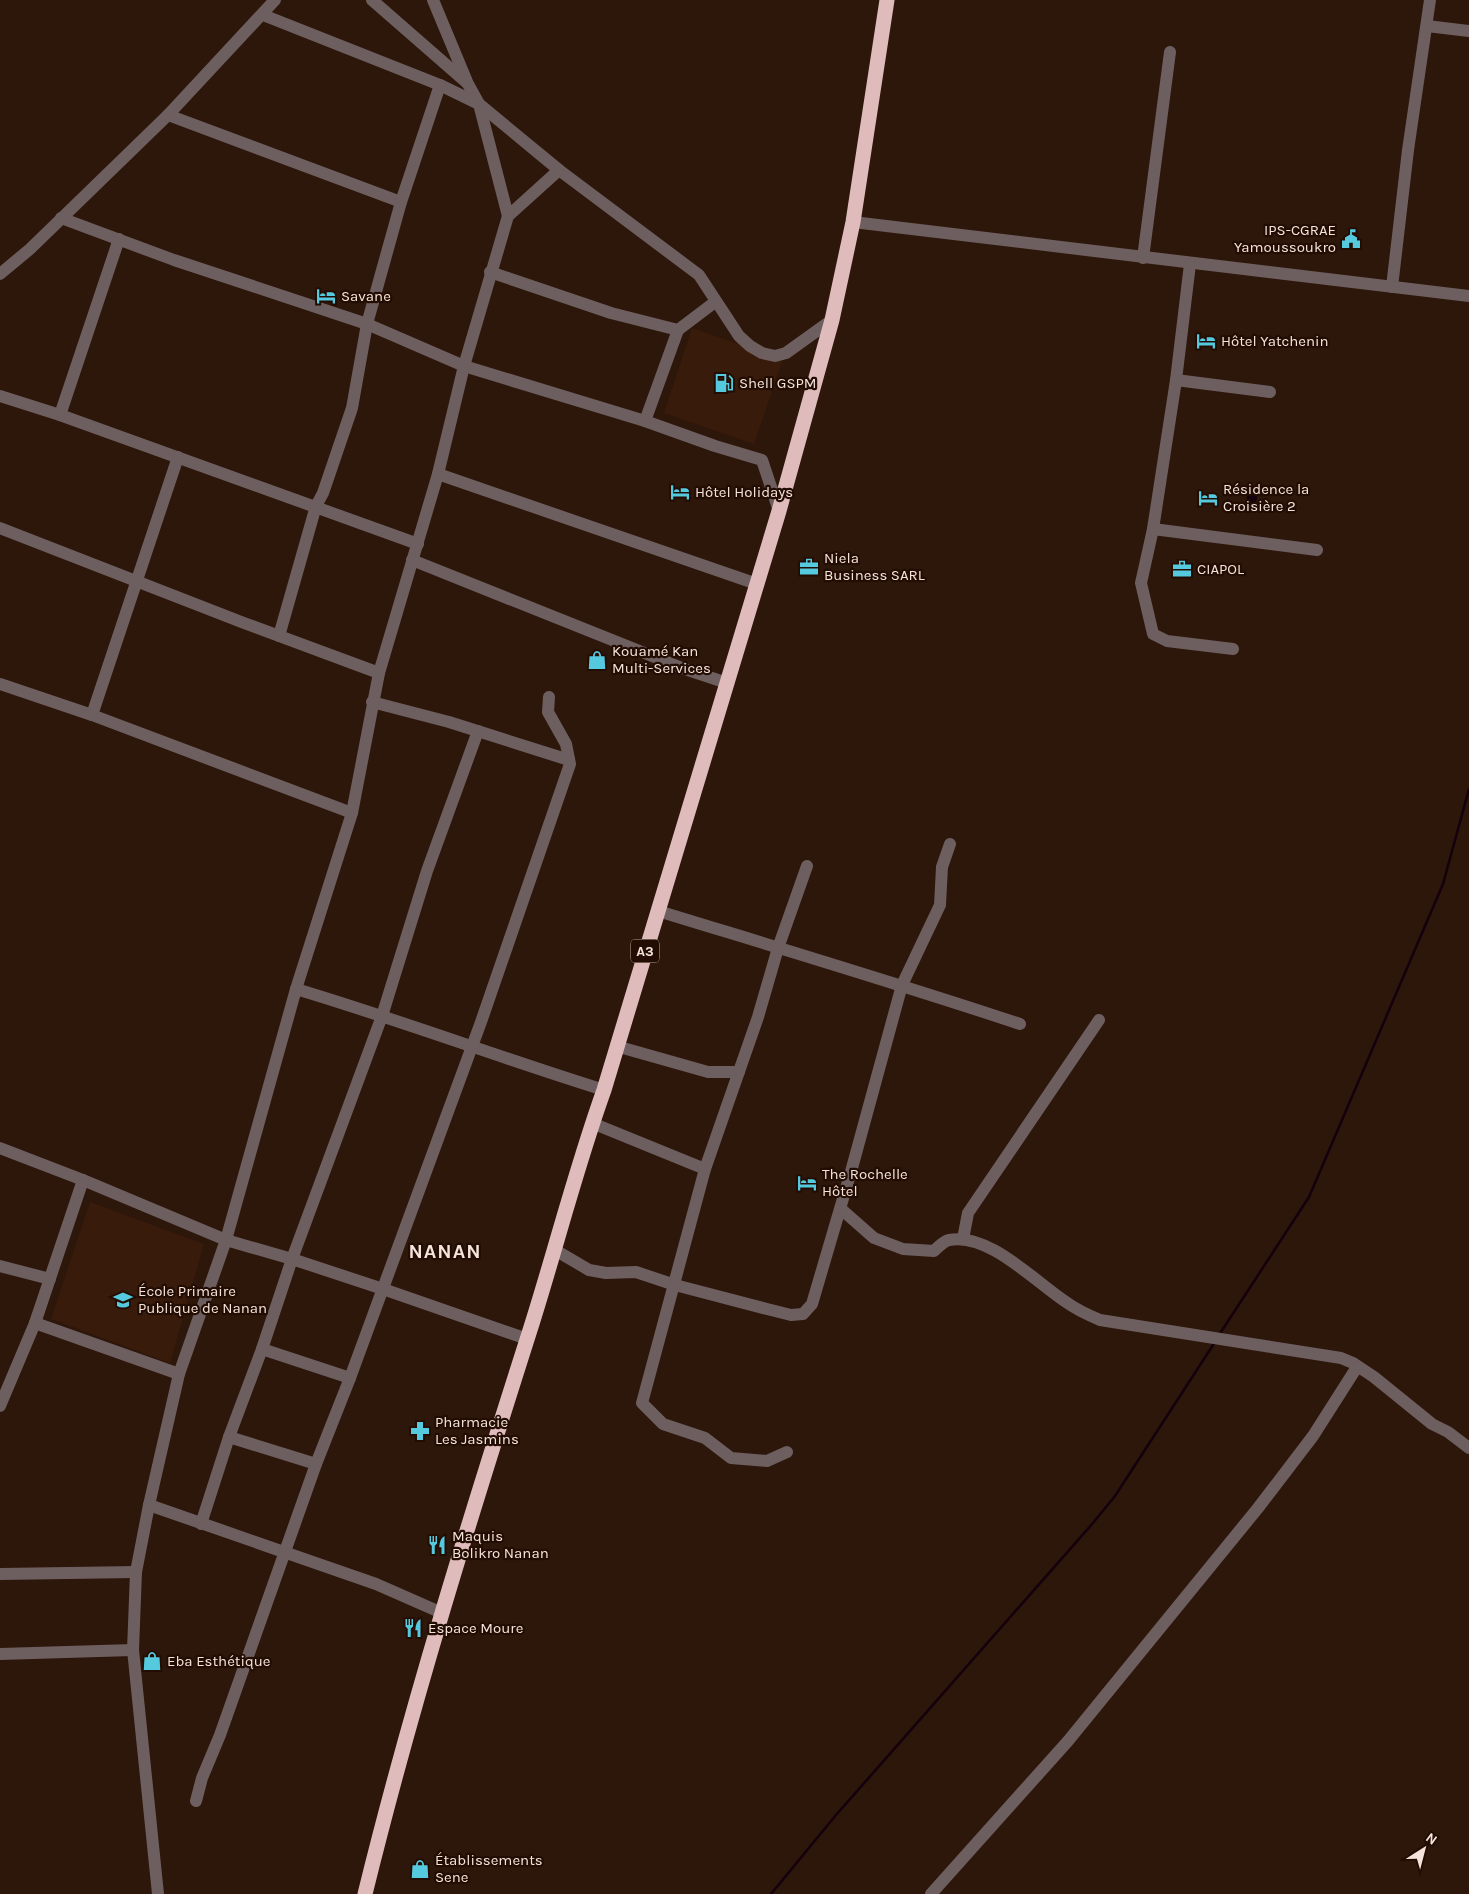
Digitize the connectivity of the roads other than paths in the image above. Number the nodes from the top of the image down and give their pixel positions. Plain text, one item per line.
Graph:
1 (276, 0) edge
2 (372, 0) edge
3 (433, 0) edge
4 (887, 0) edge
5 (1430, 0) edge
6 (263, 15) junction
7 (1427, 26) junction
8 (1469, 31) edge
9 (1170, 52) dead end
10 (468, 84) junction
11 (440, 85) junction
12 (479, 104) junction
13 (168, 115) junction
14 (559, 170) junction
15 (401, 202) junction
16 (508, 216) junction
17 (61, 218) junction
18 (853, 222) junction
19 (119, 239) junction
20 (1142, 258) junction
21 (1190, 264) junction
22 (490, 272) junction
23 (0, 274) edge
24 (1392, 287) junction
25 (1469, 296) edge
26 (715, 302) junction
27 (832, 320) junction
28 (367, 324) junction
29 (678, 330) junction
30 (464, 366) junction
31 (1176, 380) junction
32 (1270, 392) dead end
33 (0, 396) edge
34 (60, 415) junction
35 (646, 421) junction
36 (178, 457) junction
37 (438, 474) junction
38 (316, 506) junction
39 (779, 511) junction
40 (0, 528) edge
41 (1153, 529) junction
42 (418, 544) junction
43 (1317, 550) dead end
44 (412, 560) junction
45 (138, 582) junction
46 (757, 584) junction
47 (279, 636) junction
48 (1233, 649) dead end
49 (379, 673) junction
50 (727, 683) junction
51 (0, 684) edge
52 (549, 697) dead end
53 (372, 702) junction
54 (92, 715) junction
55 (478, 731) junction
56 (569, 760) junction
57 (352, 813) junction
58 (950, 844) dead end
59 (807, 866) dead end
60 (658, 911) junction
61 (778, 948) junction
62 (902, 985) junction
63 (296, 989) junction
64 (382, 1016) junction
65 (1099, 1020) dead end
66 (1020, 1024) dead end
67 (616, 1046) junction
68 (472, 1047) junction
69 (739, 1072) junction
70 (604, 1090) junction
71 (592, 1123) junction
72 (0, 1148) edge
73 (705, 1169) junction
74 (83, 1180) junction
75 (840, 1209) junction
76 (963, 1239) junction
77 (226, 1240) junction
78 (555, 1250) junction
79 (292, 1259) junction
80 (0, 1266) edge
81 (50, 1279) junction
82 (675, 1285) junction
83 (383, 1289) junction
84 (35, 1323) junction
85 (527, 1339) junction
86 (262, 1349) junction
87 (1357, 1367) junction
88 (179, 1374) junction
89 (350, 1378) junction
90 (0, 1406) edge
91 (229, 1437) junction
92 (1469, 1448) edge
93 (787, 1452) dead end
94 (316, 1464) junction
95 (149, 1505) junction
96 (201, 1524) junction
97 (286, 1552) junction
98 (136, 1572) junction
99 (0, 1574) edge
100 (442, 1613) junction
101 (133, 1650) junction
102 (0, 1654) edge
103 (196, 1801) dead end
104 (158, 1894) edge
105 (365, 1894) edge
106 (931, 1894) edge

1 - 6 street
2 - 10 street
3 - 10 street
4 - 18 highway, A3
5 - 7 street
6 - 11 street
6 - 13 street
7 - 8 street
7 - 24 street
9 - 20 street
10 - 12 street
11 - 12 street
11 - 15 street
12 - 14 street
12 - 16 street
13 - 15 street
13 - 17 street
14 - 16 street
14 - 26 street
15 - 28 street
16 - 22 street
17 - 19 street
17 - 23 street
18 - 20 street
18 - 27 highway, A3
19 - 28 street
19 - 34 street
20 - 21 street
21 - 24 street
21 - 31 street
22 - 29 street
22 - 30 street
24 - 25 street
26 - 27 street
26 - 29 street
27 - 39 highway, A3
28 - 30 street
28 - 38 street
29 - 35 street
30 - 35 street
30 - 37 street
31 - 32 street
31 - 41 street
33 - 34 street
34 - 36 street
35 - 39 street
36 - 38 street
36 - 45 street
37 - 42 street
37 - 46 street
38 - 42 street
38 - 47 street
39 - 46 highway, A3
40 - 45 street
41 - 43 street
41 - 48 street
42 - 44 street
44 - 49 street
44 - 50 street
45 - 47 street
45 - 54 street
46 - 50 highway, A3
47 - 49 street
49 - 53 street
50 - 60 highway, A3
51 - 54 street
52 - 56 street
53 - 55 street
53 - 57 street
54 - 57 street
55 - 56 street
55 - 64 street
56 - 68 street
57 - 63 street
58 - 62 street
59 - 61 street
60 - 61 street
60 - 67 highway, A3
61 - 62 street
61 - 69 street
62 - 66 street
62 - 75 street
63 - 64 street
63 - 77 street
64 - 68 street
64 - 79 street
65 - 76 street
67 - 69 street
67 - 70 highway, A3
68 - 70 street
68 - 83 street
69 - 73 street
70 - 71 highway, A3
71 - 73 street
71 - 78 highway, A3
72 - 74 street
73 - 82 street
74 - 77 street
74 - 81 street
75 - 76 street
75 - 82 street
76 - 87 street
77 - 79 street
77 - 88 street
78 - 82 street
78 - 85 highway, A3
79 - 83 street
79 - 86 street
80 - 81 street
81 - 84 street
82 - 93 street
83 - 85 street
83 - 89 street
84 - 88 street
84 - 90 street
85 - 100 highway, A3
86 - 89 street
86 - 91 street
87 - 92 street
87 - 106 street
88 - 95 street
89 - 94 street
91 - 94 street
91 - 96 street
94 - 97 street
95 - 96 street
95 - 98 street
96 - 97 street
97 - 100 street
97 - 103 street
98 - 99 street
98 - 101 street
100 - 105 highway, A3
101 - 102 street
101 - 104 street

